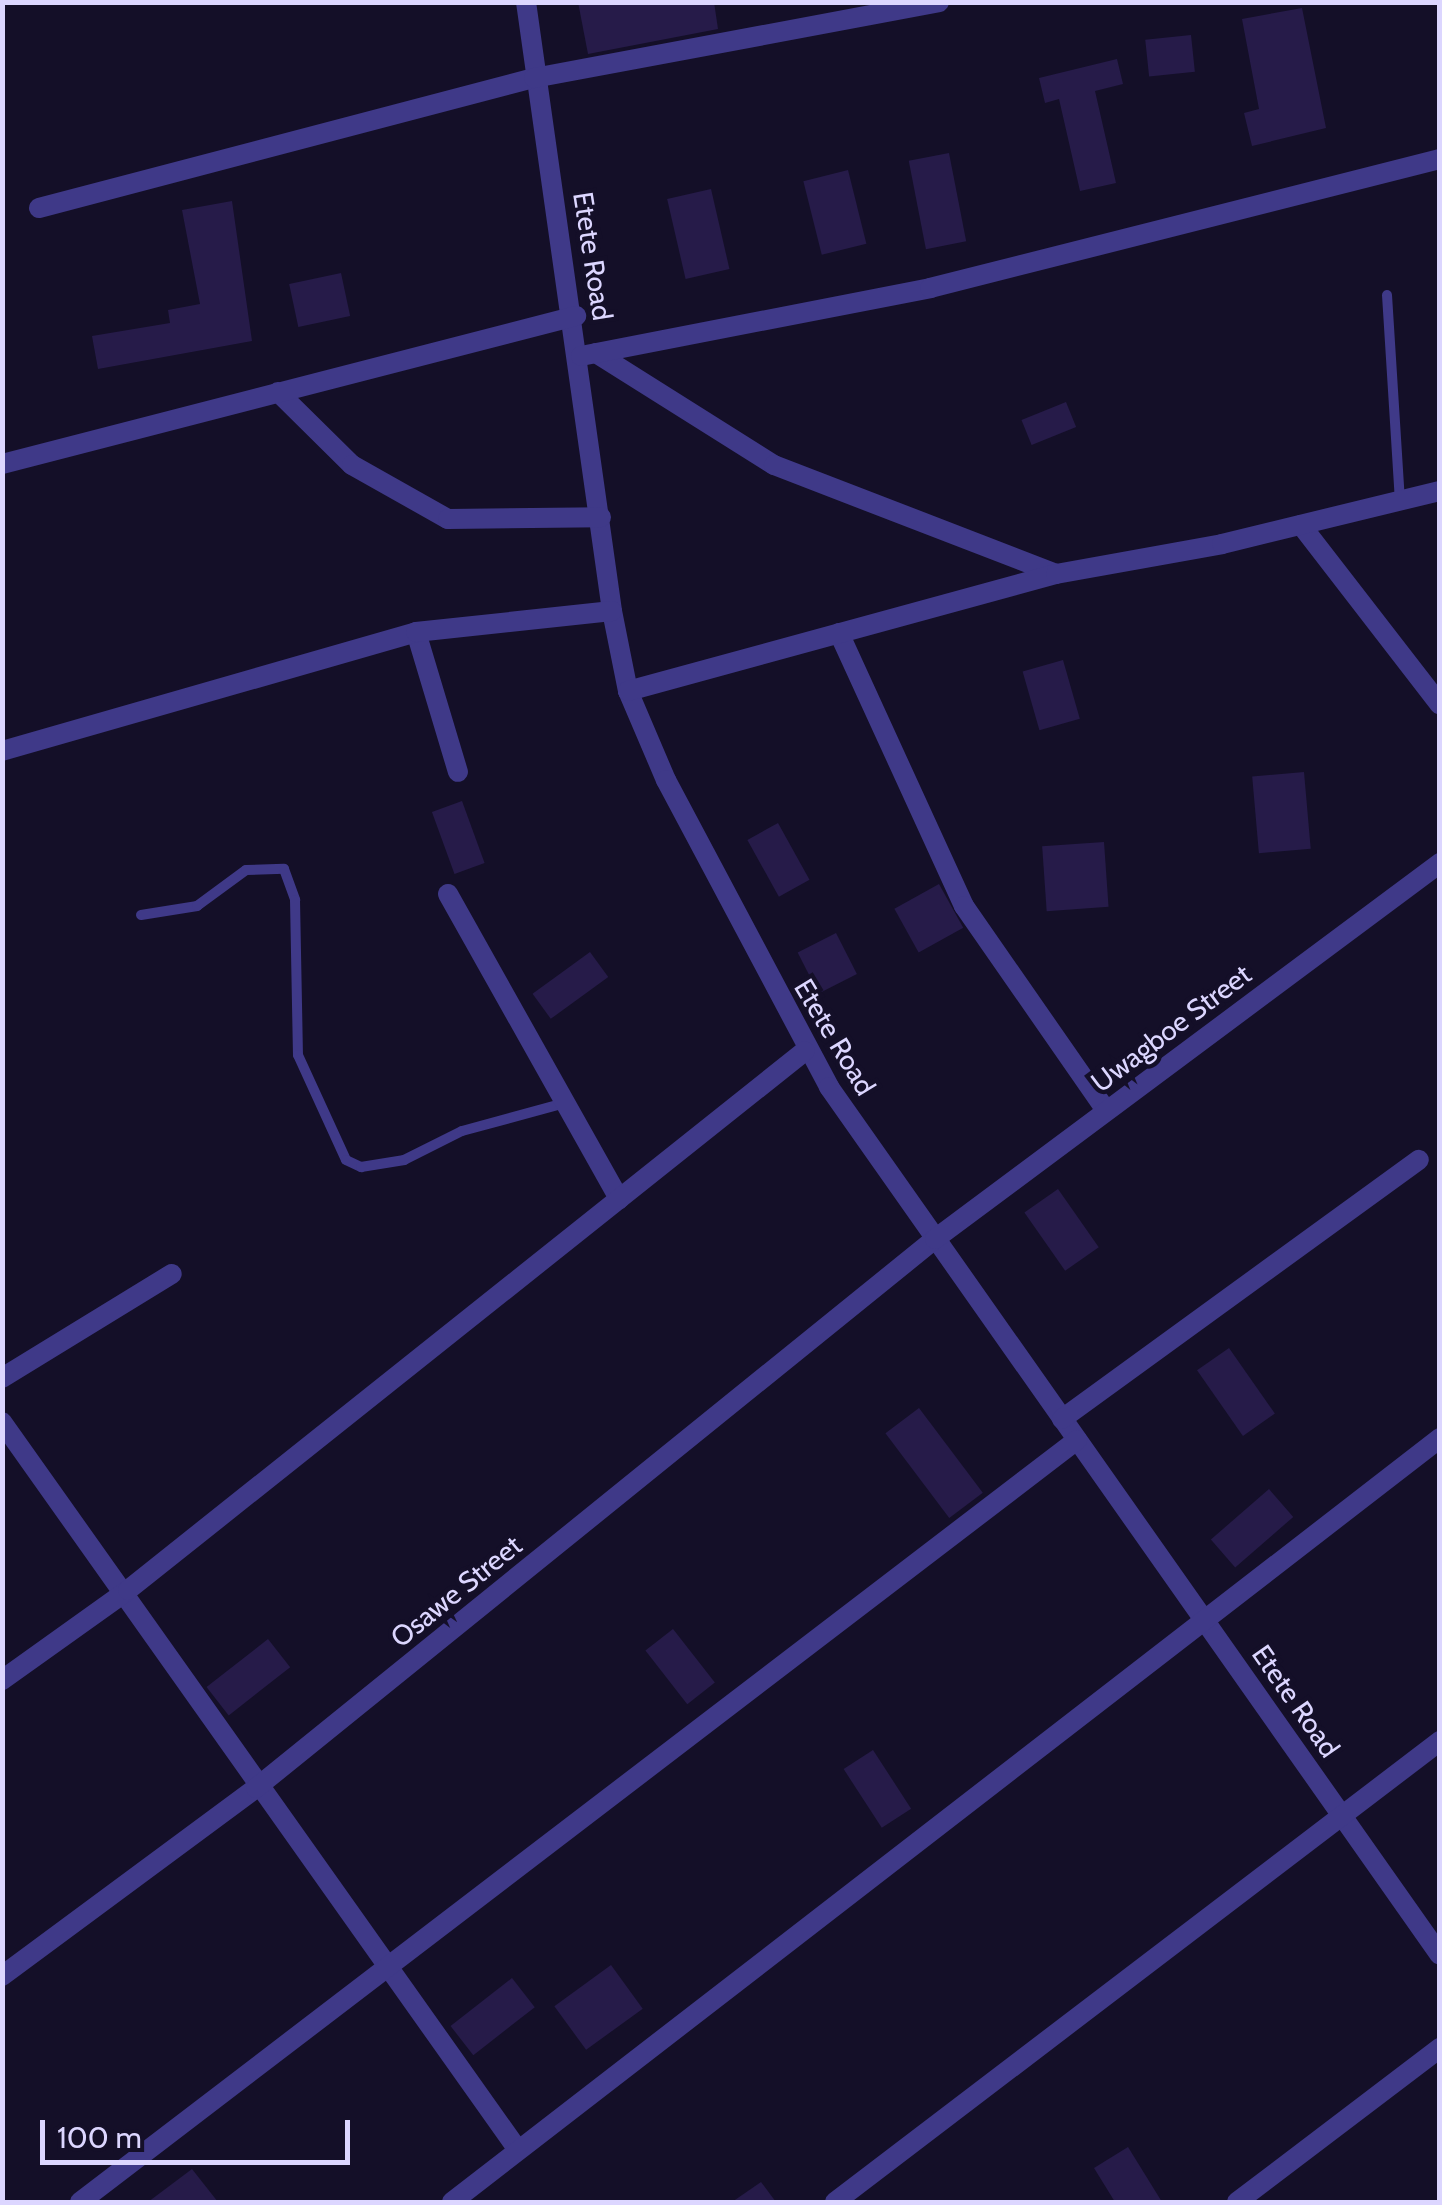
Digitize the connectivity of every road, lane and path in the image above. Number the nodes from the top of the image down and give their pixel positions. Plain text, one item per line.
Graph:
1 (526, 2) edge
2 (939, 2) edge
3 (534, 78) junction
4 (1440, 159) edge
5 (39, 208) dead end
6 (1387, 295) dead end
7 (576, 316) junction
8 (589, 354) junction
9 (278, 392) junction
10 (2, 464) edge
11 (1440, 490) edge
12 (1400, 500) junction
13 (601, 517) junction
14 (1301, 525) junction
15 (1056, 574) junction
16 (612, 611) junction
17 (416, 632) junction
18 (839, 634) junction
19 (628, 690) junction
20 (1440, 706) edge
21 (2, 751) edge
22 (458, 772) dead end
23 (1440, 863) edge
24 (448, 894) dead end
25 (141, 915) dead end
26 (805, 1051) junction
27 (566, 1103) junction
28 (1106, 1110) junction
29 (1419, 1160) dead end
30 (619, 1199) junction
31 (935, 1239) junction
32 (172, 1274) dead end
33 (2, 1378) edge
34 (1062, 1419) junction
35 (2, 1422) edge
36 (1440, 1438) edge
37 (1077, 1440) junction
38 (128, 1590) junction
39 (1205, 1618) junction
40 (2, 1680) edge
41 (1440, 1741) edge
42 (256, 1788) junction
43 (1345, 1820) junction
44 (1440, 1955) edge
45 (392, 1964) junction
46 (2, 1976) edge
47 (1440, 2048) edge
48 (518, 2150) junction
49 (80, 2202) edge
50 (452, 2202) edge
51 (835, 2202) edge
52 (1237, 2202) edge

1 - 3 street, Etete Road
2 - 3 street
3 - 5 street
3 - 7 street, Etete Road
4 - 8 street
6 - 12 lane
7 - 8 street, Etete Road
7 - 9 street
8 - 13 street, Etete Road
8 - 15 street
9 - 10 street
9 - 13 street
11 - 12 street
12 - 14 street
13 - 16 street, Etete Road
14 - 15 street
14 - 20 street
15 - 18 street
16 - 17 street
16 - 19 street, Etete Road
17 - 21 street
17 - 22 street
18 - 19 street
18 - 28 street
19 - 26 street, Etete Road
23 - 28 street, Uwagboe Street
24 - 27 street
25 - 27 lane
26 - 30 street
26 - 31 street, Etete Road
27 - 30 street
28 - 31 street, Uwagboe Street
29 - 34 street
30 - 38 street
31 - 34 street, Etete Road
31 - 42 street, Osawe Street
32 - 33 street
34 - 37 street, Etete Road
35 - 38 street
36 - 39 street
37 - 39 street, Etete Road
37 - 45 street
38 - 40 street
38 - 42 street
39 - 43 street, Etete Road
39 - 48 street
41 - 43 street
42 - 45 street
42 - 46 street, Osawe Street
43 - 44 street, Etete Road
43 - 51 street
45 - 48 street
45 - 49 street
47 - 52 street
48 - 50 street

